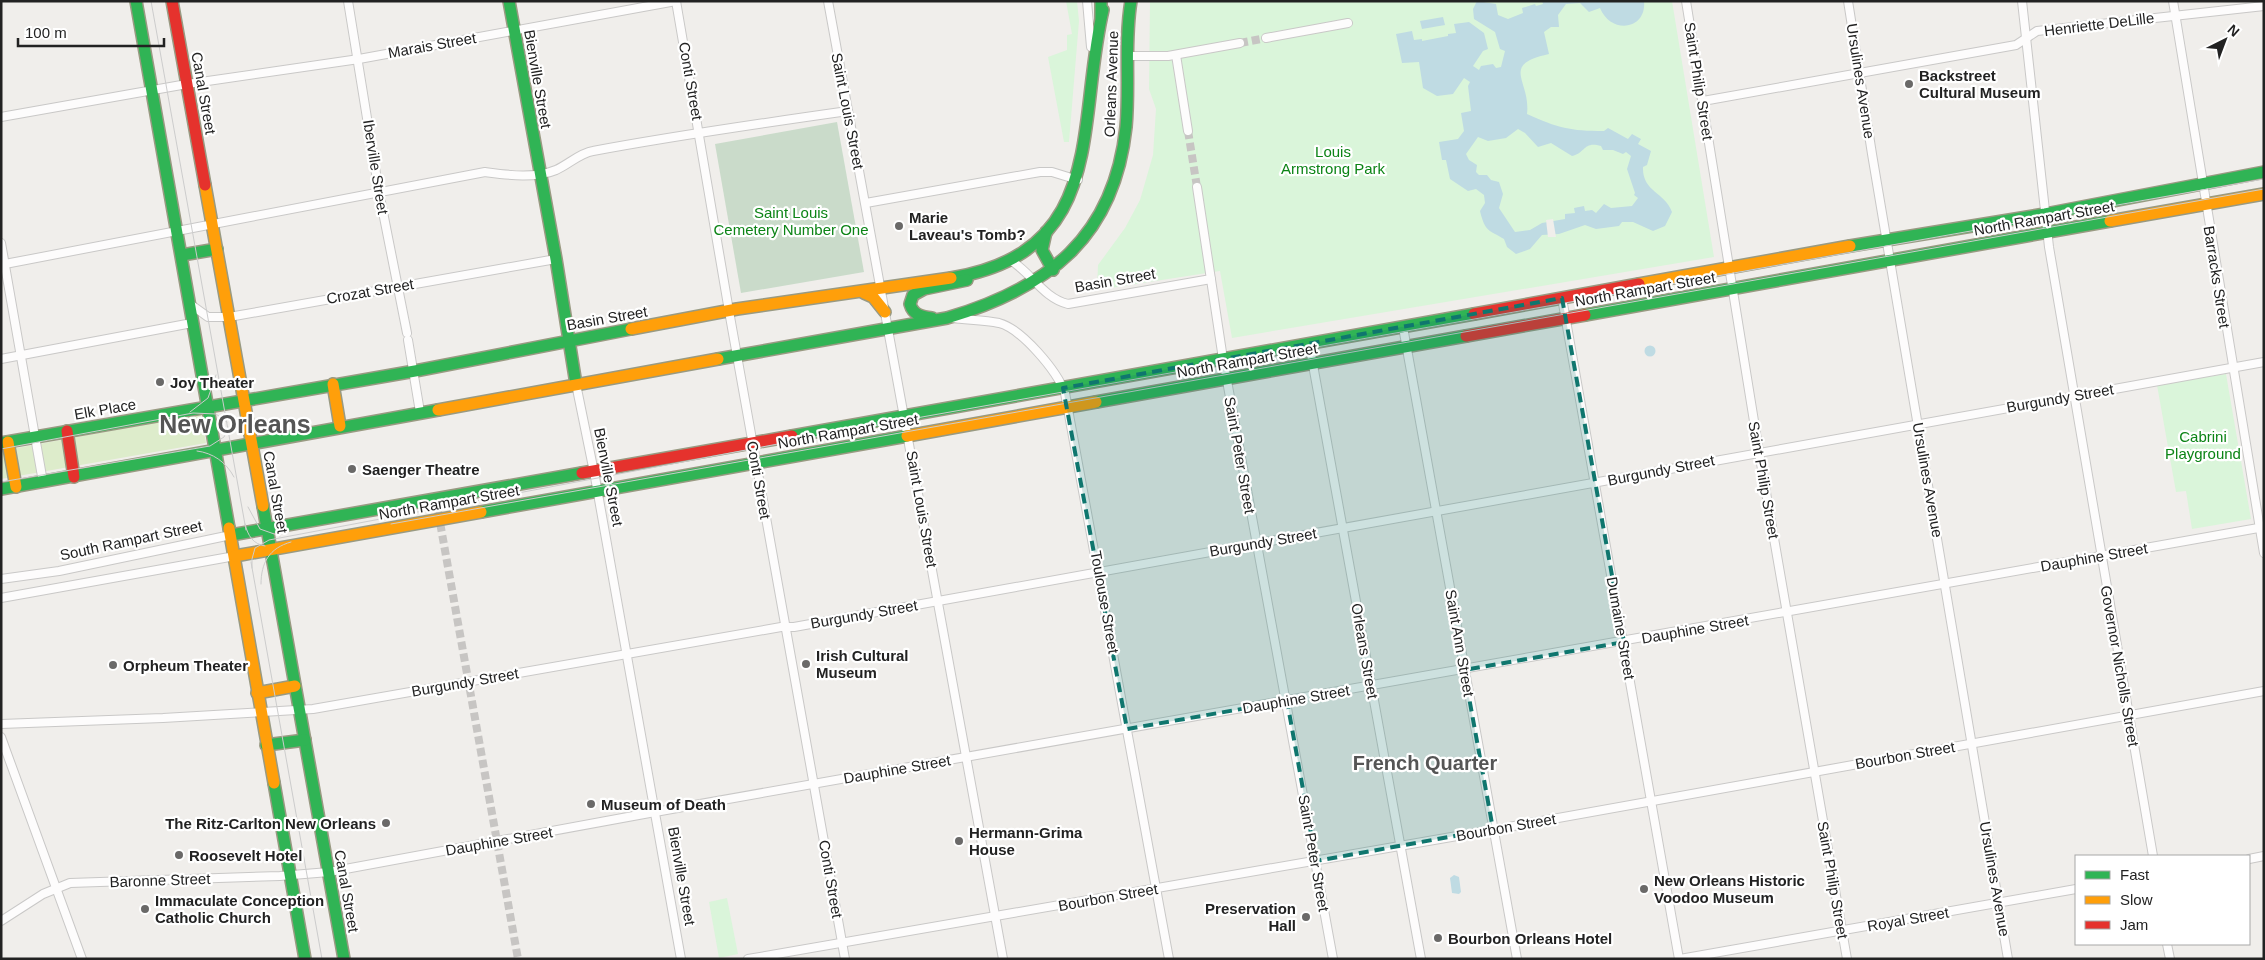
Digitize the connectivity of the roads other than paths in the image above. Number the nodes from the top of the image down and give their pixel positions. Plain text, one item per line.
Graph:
1 (136, 1) edge
2 (172, 1) edge
3 (348, 1) edge
4 (509, 1) edge
5 (676, 1) edge
6 (828, 1) edge
7 (1087, 1) edge
8 (1100, 1) edge
9 (1106, 1) edge
10 (1131, 1) edge
11 (1686, 1) edge
12 (1848, 1) edge
13 (2022, 1) edge
14 (2173, 1) edge
15 (2264, 6) edge
16 (2176, 15) junction
17 (1101, 17) junction
18 (1348, 22) dead end
19 (514, 30) junction
20 (1266, 38) tunnel mouth
21 (2026, 38) junction
22 (1240, 43) tunnel mouth
23 (1176, 55) junction
24 (1127, 56) junction
25 (359, 58) junction
26 (1092, 65) junction
27 (1860, 74) junction
28 (187, 84) junction
29 (151, 90) junction
30 (1703, 101) junction
31 (848, 111) junction
32 (1, 118) edge
33 (1188, 131) tunnel mouth
34 (700, 132) junction
35 (2264, 172) edge
36 (540, 174) junction
37 (1078, 180) junction
38 (2202, 184) junction
39 (1197, 186) tunnel mouth
40 (379, 192) junction
41 (2264, 194) edge
42 (866, 204) junction
43 (2205, 204) junction
44 (2045, 214) junction
45 (212, 223) junction
46 (178, 229) junction
47 (1047, 230) junction
48 (2047, 232) junction
49 (1887, 239) junction
50 (1, 243) edge
51 (217, 249) junction
52 (182, 255) junction
53 (556, 259) junction
54 (1010, 260) junction
55 (1891, 260) junction
56 (5, 264) junction
57 (1729, 268) junction
58 (1053, 270) junction
59 (982, 272) junction
60 (1211, 279) junction
61 (1036, 282) junction
62 (398, 286) junction
63 (1732, 288) junction
64 (882, 290) junction
65 (864, 293) junction
66 (1562, 298) junction
67 (189, 302) junction
68 (728, 311) junction
69 (885, 312) junction
70 (229, 317) junction
71 (948, 318) junction
72 (1566, 318) junction
73 (192, 323) junction
74 (1402, 327) junction
75 (887, 328) junction
76 (569, 340) junction
77 (1309, 343) junction
78 (1406, 347) junction
79 (22, 355) junction
80 (736, 355) junction
81 (1, 359) edge
82 (1223, 359) junction
83 (2264, 362) edge
84 (1312, 363) junction
85 (2232, 368) junction
86 (414, 371) junction
87 (1226, 379) junction
88 (333, 384) junction
89 (576, 384) junction
90 (1063, 388) junction
91 (2074, 395) junction
92 (243, 400) junction
93 (208, 406) junction
94 (1069, 407) junction
95 (420, 412) junction
96 (904, 415) junction
97 (1918, 424) junction
98 (340, 426) junction
99 (67, 431) junction
100 (36, 436) junction
101 (908, 436) junction
102 (4, 443) edge
103 (252, 443) junction
104 (752, 443) junction
105 (217, 450) junction
106 (1759, 452) junction
107 (756, 463) junction
108 (594, 471) junction
109 (74, 477) junction
110 (43, 482) junction
111 (1595, 483) junction
112 (16, 487) junction
113 (1, 489) edge
114 (597, 491) junction
115 (1436, 511) junction
116 (267, 528) junction
117 (1342, 528) junction
118 (2262, 528) edge
119 (231, 535) junction
120 (1256, 543) junction
121 (271, 549) junction
122 (2264, 553) edge
123 (235, 556) junction
124 (2101, 556) junction
125 (1099, 570) junction
126 (3, 578) edge
127 (1945, 584) junction
128 (1, 598) edge
129 (938, 600) junction
130 (1786, 613) junction
131 (785, 626) junction
132 (1624, 642) junction
133 (626, 654) junction
134 (1464, 670) junction
135 (295, 686) junction
136 (1372, 686) junction
137 (2264, 691) edge
138 (257, 692) junction
139 (1287, 701) junction
140 (300, 709) junction
141 (261, 712) junction
142 (2129, 715) junction
143 (1, 724) edge
144 (1127, 729) junction
145 (1, 737) edge
146 (305, 740) junction
147 (1972, 743) junction
148 (266, 745) junction
149 (966, 757) junction
150 (1814, 771) junction
151 (814, 784) junction
152 (1650, 801) junction
153 (655, 812) junction
154 (1493, 829) junction
155 (1401, 846) junction
156 (2153, 855) edge
157 (2264, 856) edge
158 (2250, 859) edge
159 (1316, 860) junction
160 (329, 872) junction
161 (290, 876) junction
162 (56, 888) junction
163 (1156, 888) junction
164 (2075, 889) edge
165 (1999, 903) junction
166 (995, 917) junction
167 (1, 921) edge
168 (1842, 930) junction
169 (842, 942) junction
170 (2167, 945) edge
171 (82, 959) edge
172 (305, 959) edge
173 (344, 959) edge
174 (681, 959) edge
175 (748, 959) edge
176 (845, 959) edge
177 (1002, 959) edge
178 (1169, 959) edge
179 (1333, 959) edge
180 (1421, 959) edge
181 (1517, 959) edge
182 (1680, 959) edge
183 (1847, 959) edge
184 (2008, 959) edge
185 (2170, 959) edge

1 - 29 main road
2 - 28 main road, Canal Street
3 - 25 street, Iberville Street
4 - 19 main road, Bienville Street
5 - 19 street, Marais Street
5 - 34 street, Conti Street
6 - 31 street, Saint Louis Street
7 - 26 street
8 - 17 main road
9 - 17 main road, Orleans Avenue
10 - 24 main road, Orleans Avenue
11 - 30 street, Saint Philip Street
12 - 27 street, Ursulines Avenue
13 - 21 street, Governor Nicholls Street
14 - 16 street, Barracks Street
15 - 16 street, Henriette DeLille
16 - 21 street, Henriette DeLille
16 - 38 street, Barracks Street
17 - 26 main road, Orleans Avenue
18 - 20 street
19 - 25 street, Marais Street
19 - 36 main road, Bienville Street
21 - 27 street, Henriette DeLille
21 - 44 street, Governor Nicholls Street
22 - 23 street
23 - 24 street
23 - 33 street
24 - 58 main road, Orleans Avenue
25 - 28 street, Marais Street
25 - 40 street, Iberville Street
26 - 37 main road, Orleans Avenue
27 - 30 street, Henriette DeLille
27 - 49 street, Ursulines Avenue
28 - 29 street, Marais Street
28 - 45 main road, Canal Street
29 - 32 street, Marais Street
29 - 46 main road
30 - 57 street, Saint Philip Street
31 - 34 street
31 - 42 street, Saint Louis Street
34 - 36 street
34 - 68 street, Conti Street
35 - 38 main road, North Rampart Street
36 - 40 street
36 - 53 main road, Bienville Street
37 - 42 street
37 - 47 main road, Orleans Avenue
38 - 43 street, Barracks Street
38 - 44 main road, North Rampart Street
39 - 60 street, Saint Peter Street
40 - 45 street
40 - 62 street, Iberville Street
41 - 43 main road, North Rampart Street
42 - 64 street, Saint Louis Street
43 - 48 main road, North Rampart Street
43 - 85 street, Barracks Street
44 - 48 street, Governor Nicholls Street
44 - 49 main road, North Rampart Street
45 - 46 street
45 - 51 main road, Canal Street
46 - 52 main road
46 - 56 street
47 - 54 main road, Orleans Avenue
47 - 58 main road
48 - 55 main road, North Rampart Street
48 - 91 street, Governor Nicholls Street
49 - 55 street, Ursulines Avenue
49 - 57 main road, North Rampart Street
50 - 56 street
51 - 52 main road
51 - 70 main road, Canal Street
52 - 67 main road
53 - 62 street, Crozat Street
53 - 76 main road, Bienville Street
54 - 59 main road, Orleans Avenue
54 - 61 street, Basin Street
55 - 63 main road, North Rampart Street
55 - 97 street, Ursulines Avenue
56 - 79 street
57 - 63 street, Saint Philip Street
57 - 66 main road, North Rampart Street
58 - 61 main road, Orleans Avenue
59 - 64 main road, Basin Street
59 - 71 main road
60 - 61 street, Basin Street
60 - 82 street, Saint Peter Street
61 - 71 main road, Orleans Avenue
62 - 70 street, Crozat Street
62 - 86 street, Iberville Street
63 - 72 main road, North Rampart Street
63 - 106 street, Saint Philip Street
64 - 65 main road, Basin Street
64 - 69 street, Saint Louis Street
65 - 68 main road, Basin Street
65 - 69 main road
66 - 72 street, Dumaine Street
66 - 74 main road, North Rampart Street
67 - 70 street, Crozat Street
67 - 73 main road
68 - 76 main road, Basin Street
68 - 80 street, Conti Street
69 - 75 street, Saint Louis Street
70 - 92 main road, Canal Street
71 - 75 main road
71 - 90 street, Toulouse Street
72 - 78 main road, North Rampart Street
72 - 111 street, Dumaine Street
73 - 79 street
73 - 93 main road
74 - 77 main road, North Rampart Street
74 - 78 street, Saint Ann Street
75 - 80 main road
75 - 96 street, Saint Louis Street
76 - 86 main road, Basin Street
76 - 89 main road, Bienville Street
77 - 82 main road, North Rampart Street
77 - 84 street, Orleans Street
78 - 84 main road, North Rampart Street
78 - 115 street, Saint Ann Street
79 - 81 street
79 - 100 street
80 - 89 main road
80 - 104 street, Conti Street
82 - 87 street, Saint Peter Street
82 - 90 main road, North Rampart Street
83 - 85 street, Burgundy Street
84 - 87 main road, North Rampart Street
84 - 117 street, Orleans Street
85 - 91 street, Burgundy Street
85 - 118 street, Barracks Street
86 - 88 main road, Basin Street
86 - 95 street, Iberville Street
87 - 94 main road, North Rampart Street
87 - 120 street, Saint Peter Street
88 - 92 main road, Basin Street
88 - 98 main road
89 - 95 main road
89 - 108 street, Bienville Street
90 - 94 street, Toulouse Street
90 - 96 main road, North Rampart Street
91 - 97 street, Burgundy Street
91 - 124 street, Governor Nicholls Street
92 - 93 main road, Elk Place
92 - 103 main road, Canal Street
93 - 99 main road, Elk Place
93 - 105 main road
94 - 101 main road, North Rampart Street
94 - 125 street, Toulouse Street
95 - 98 main road
96 - 101 street, Saint Louis Street
96 - 104 main road, North Rampart Street
97 - 106 street, Burgundy Street
97 - 127 street, Ursulines Avenue
98 - 103 main road
99 - 100 main road, Elk Place
99 - 109 main road
100 - 102 main road, Elk Place
100 - 110 street
101 - 107 main road, North Rampart Street
101 - 129 street, Saint Louis Street
102 - 112 main road
103 - 105 main road
103 - 116 main road, Canal Street
104 - 107 street, Conti Street
104 - 108 main road, North Rampart Street
105 - 109 main road
105 - 119 main road
106 - 111 street, Burgundy Street
106 - 130 street, Saint Philip Street
107 - 114 main road, North Rampart Street
107 - 131 street, Conti Street
108 - 114 street, Bienville Street
108 - 116 main road, North Rampart Street
109 - 110 main road
110 - 112 main road
111 - 115 street, Burgundy Street
111 - 132 street, Dumaine Street
112 - 113 main road
114 - 121 main road, North Rampart Street
114 - 133 street, Bienville Street
115 - 117 street, Burgundy Street
115 - 134 street, Saint Ann Street
116 - 119 main road, South Rampart Street
116 - 121 main road, Canal Street
117 - 120 street, Burgundy Street
117 - 136 street, Orleans Street
118 - 122 street, Barracks Street
118 - 124 street, Dauphine Street
119 - 123 main road
119 - 126 street, South Rampart Street
120 - 125 street, Burgundy Street
120 - 139 street, Saint Peter Street
121 - 123 main road, North Rampart Street
121 - 135 main road, Canal Street
123 - 128 street, South Rampart Street
123 - 138 main road
124 - 127 street, Dauphine Street
124 - 142 street, Governor Nicholls Street
125 - 129 street, Burgundy Street
125 - 144 street, Toulouse Street
127 - 130 street, Dauphine Street
127 - 147 street, Ursulines Avenue
129 - 131 street, Burgundy Street
129 - 149 street, Saint Louis Street
130 - 132 street, Dauphine Street
130 - 150 street, Saint Philip Street
131 - 133 street, Burgundy Street
131 - 151 street, Conti Street
132 - 134 street, Dauphine Street
132 - 152 street, Dumaine Street
133 - 140 street, Burgundy Street
133 - 153 street, Bienville Street
134 - 136 street, Dauphine Street
134 - 154 street, Saint Ann Street
135 - 138 main road
135 - 140 main road, Canal Street
136 - 139 street, Dauphine Street
136 - 155 street, Orleans Street
137 - 142 street, Bourbon Street
138 - 141 main road
139 - 144 street, Dauphine Street
139 - 159 street, Saint Peter Street
140 - 141 street, Burgundy Street
140 - 146 main road, Canal Street
141 - 143 street, Burgundy Street
141 - 148 main road
142 - 147 street, Bourbon Street
142 - 156 street, Governor Nicholls Street
144 - 149 street, Dauphine Street
144 - 163 street, Toulouse Street
145 - 162 street
146 - 148 main road
146 - 160 main road, Canal Street
147 - 150 street, Bourbon Street
147 - 165 street, Ursulines Avenue
148 - 161 main road
149 - 151 street, Dauphine Street
149 - 166 street, Saint Louis Street
150 - 152 street, Bourbon Street
150 - 168 street, Saint Philip Street
151 - 153 street, Dauphine Street
151 - 169 street, Conti Street
152 - 154 street, Bourbon Street
152 - 182 street, Dumaine Street
153 - 160 street, Dauphine Street
153 - 174 street, Bienville Street
154 - 155 street, Bourbon Street
154 - 181 street, Saint Ann Street
155 - 159 street, Bourbon Street
155 - 180 street, Orleans Street
157 - 158 street
159 - 163 street, Bourbon Street
159 - 179 street, Saint Peter Street
160 - 161 street, Baronne Street
160 - 173 main road, Canal Street
161 - 162 street, Baronne Street
161 - 172 main road
162 - 167 street, Baronne Street
162 - 171 street
163 - 166 street, Bourbon Street
163 - 178 street, Toulouse Street
164 - 165 street, Royal Street
165 - 168 street, Royal Street
165 - 184 street, Ursulines Avenue
166 - 169 street, Bourbon Street
166 - 177 street, Saint Louis Street
168 - 182 street, Royal Street
168 - 183 street, Saint Philip Street
169 - 175 street, Bourbon Street
169 - 176 street, Conti Street
170 - 185 street

